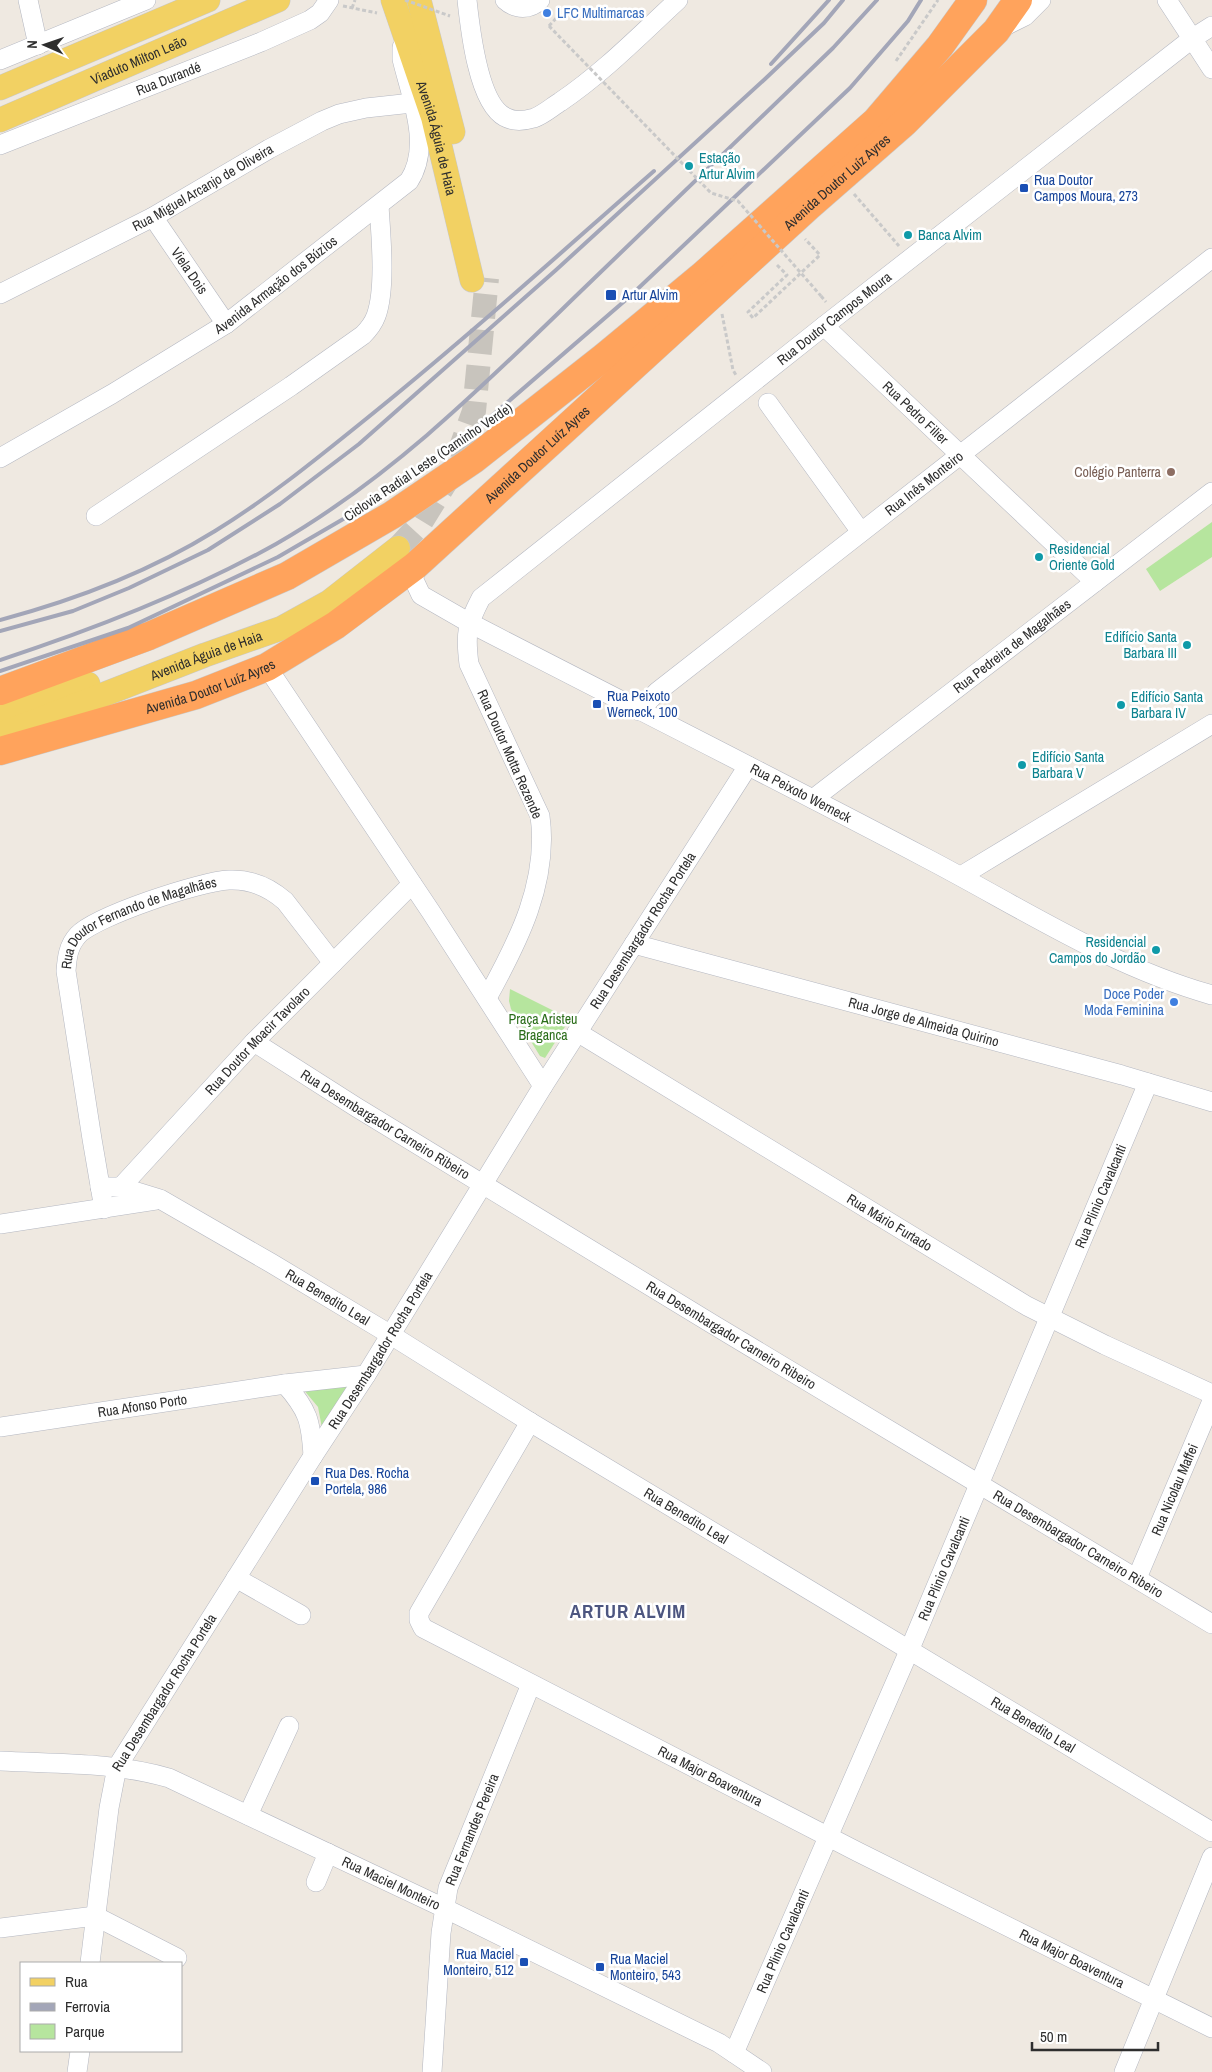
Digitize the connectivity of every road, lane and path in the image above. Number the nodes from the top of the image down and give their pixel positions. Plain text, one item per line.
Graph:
1 (28, 0) edge
2 (146, 0) edge
3 (208, 0) edge
4 (278, 0) edge
5 (329, 0) edge
6 (355, 0) edge
7 (393, 0) edge
8 (405, 0) edge
9 (419, 0) edge
10 (467, 0) edge
11 (506, 0) edge
12 (540, 0) edge
13 (678, 0) edge
14 (938, 0) edge
15 (973, 0) edge
16 (1018, 0) edge
17 (1041, 0) edge
18 (1167, 0) edge
19 (352, 8) dead end
20 (450, 16) dead end
21 (558, 16) dead end
22 (1212, 26) edge
23 (402, 28) junction
24 (996, 31) junction
25 (1193, 38) junction
26 (38, 45) junction
27 (0, 60) edge
28 (895, 63) dead end
29 (1212, 70) edge
30 (597, 75) junction
31 (0, 88) edge
32 (412, 103) junction
33 (0, 120) edge
34 (0, 145) edge
35 (841, 178) junction
36 (379, 206) junction
37 (756, 210) dead end
38 (154, 217) junction
39 (749, 217) dead end
40 (804, 238) dead end
41 (1212, 258) edge
42 (911, 260) junction
43 (776, 264) dead end
44 (800, 272) junction
45 (0, 294) edge
46 (821, 296) dead end
47 (722, 314) dead end
48 (226, 324) junction
49 (824, 326) junction
50 (744, 390) junction
51 (768, 403) dead end
52 (960, 456) junction
53 (0, 458) edge
54 (1212, 492) edge
55 (96, 516) dead end
56 (861, 532) junction
57 (400, 551) junction
58 (1095, 582) junction
59 (468, 622) junction
60 (268, 667) junction
61 (0, 691) edge
62 (639, 711) junction
63 (0, 712) edge
64 (1212, 724) edge
65 (0, 735) edge
66 (0, 751) edge
67 (748, 766) junction
68 (813, 799) junction
69 (961, 876) junction
70 (412, 884) junction
71 (634, 944) junction
72 (333, 964) junction
73 (1212, 994) edge
74 (487, 998) junction
75 (577, 1032) junction
76 (254, 1042) junction
77 (1148, 1083) junction
78 (543, 1086) junction
79 (1212, 1102) edge
80 (482, 1182) junction
81 (100, 1187) junction
82 (121, 1187) junction
83 (160, 1199) junction
84 (104, 1209) junction
85 (0, 1224) edge
86 (1049, 1317) junction
87 (391, 1335) junction
88 (366, 1375) junction
89 (285, 1384) junction
90 (1212, 1394) edge
91 (1212, 1401) edge
92 (530, 1422) junction
93 (0, 1428) edge
94 (313, 1456) junction
95 (979, 1483) junction
96 (236, 1578) junction
97 (1137, 1578) junction
98 (301, 1615) dead end
99 (1212, 1624) edge
100 (909, 1651) junction
101 (531, 1684) junction
102 (289, 1726) dead end
103 (0, 1761) edge
104 (117, 1767) junction
105 (248, 1815) junction
106 (1212, 1832) edge
107 (829, 1837) junction
108 (328, 1853) junction
109 (1212, 1857) edge
110 (316, 1882) dead end
111 (444, 1908) junction
112 (95, 1916) junction
113 (0, 1928) edge
114 (177, 1958) dead end
115 (90, 1962) edge
116 (1154, 1998) junction
117 (1212, 2028) edge
118 (80, 2052) edge
119 (734, 2053) junction
120 (79, 2072) edge
121 (432, 2072) edge
122 (762, 2072) edge
123 (1124, 2072) edge

1 - 26 street
2 - 26 street
3 - 31 main road, Viaduto Milton Leão
4 - 33 main road, Viaduto Milton Leão
5 - 34 street, Rua Durandé
6 - 19 path
7 - 23 main road, Avenida Águia de Haia
8 - 20 path, bridge
9 - 23 main road, Avenida Águia de Haia
10 - 30 street
11 - 12 street
13 - 30 street
14 - 28 path
15 - 61 highway, Avenida Doutor Luíz Ayres
16 - 24 highway, Avenida Doutor Luíz Ayres
17 - 24 street, Avenida Doutor Luíz Ayres
18 - 25 street
21 - 30 path, bridge
22 - 25 street, Rua Doutor Campos Moura
23 - 32 street, Avenida Armação dos Búzios
24 - 35 highway, Avenida Doutor Luíz Ayres
25 - 29 street
25 - 42 street, Rua Doutor Campos Moura
26 - 27 street
30 - 44 path, bridge
32 - 36 street, Avenida Armação dos Búzios
32 - 38 street, Rua Miguel Arcanjo de Oliveira
35 - 42 path
35 - 57 highway, Avenida Doutor Luíz Ayres
36 - 48 street, Avenida Armação dos Búzios
36 - 55 street
37 - 39 path
38 - 45 street, Rua Miguel Arcanjo de Oliveira
38 - 48 street, Viela Dois
40 - 44 path
41 - 52 street, Rua Inês Monteiro
42 - 49 street, Rua Doutor Campos Moura
43 - 44 path
44 - 46 path, bridge
47 - 50 path
48 - 53 street, Avenida Armação dos Búzios
49 - 50 street, Rua Doutor Campos Moura
49 - 52 street, Rua Pedro Filier
50 - 59 street, Rua Doutor Campos Moura
51 - 56 street
52 - 56 street, Rua Inês Monteiro
52 - 58 street, Rua Pedro Filier
54 - 58 street, Rua Pedreira de Magalhães
56 - 62 street, Rua Inês Monteiro
57 - 59 street, Rua Peixoto Werneck
57 - 60 highway, Avenida Doutor Luíz Ayres
57 - 63 main road, Avenida Águia de Haia
57 - 65 main road, Avenida Águia de Haia
58 - 68 street, Rua Pedreira de Magalhães
59 - 62 street, Rua Peixoto Werneck
59 - 74 street, Rua Doutor Motta Rezende
60 - 66 highway, Avenida Doutor Luíz Ayres
60 - 70 street
62 - 67 street, Rua Peixoto Werneck
64 - 69 street
67 - 68 street, Rua Peixoto Werneck
67 - 71 street, Rua Desembargador Rocha Portela
68 - 69 street, Rua Peixoto Werneck
69 - 73 street, Rua Peixoto Werneck
70 - 72 street, Rua Doutor Moacir Tavolaro
70 - 74 street
71 - 75 street, Rua Desembargador Rocha Portela
71 - 77 street, Rua Jorge de Almeida Quirino
72 - 76 street, Rua Doutor Moacir Tavolaro
72 - 81 street, Rua Doutor Fernando de Magalhães
74 - 78 street
75 - 78 street, Rua Desembargador Rocha Portela
75 - 86 street, Rua Mário Furtado
76 - 80 street, Rua Desembargador Carneiro Ribeiro
76 - 82 street, Rua Doutor Moacir Tavolaro
77 - 79 street, Rua Jorge de Almeida Quirino
77 - 86 street, Rua Plinio Cavalcanti
78 - 80 street, Rua Desembargador Rocha Portela
80 - 87 street, Rua Desembargador Rocha Portela
80 - 95 street, Rua Desembargador Carneiro Ribeiro
81 - 82 street
81 - 84 street, Rua Doutor Fernando de Magalhães
82 - 83 street, Rua Benedito Leal
83 - 84 street
83 - 87 street, Rua Benedito Leal
84 - 85 street
86 - 90 street, Rua Mário Furtado
86 - 95 street, Rua Plinio Cavalcanti
87 - 88 street, Rua Desembargador Rocha Portela
87 - 92 street, Rua Benedito Leal
88 - 89 street, Rua Afonso Porto
88 - 94 street, Rua Desembargador Rocha Portela
89 - 93 street, Rua Afonso Porto
89 - 94 street
91 - 97 street, Rua Nicolau Maffei
92 - 100 street, Rua Benedito Leal
92 - 101 street, Rua Major Boaventura
94 - 96 street, Rua Desembargador Rocha Portela
95 - 97 street, Rua Desembargador Carneiro Ribeiro
95 - 100 street, Rua Plinio Cavalcanti
96 - 98 street
96 - 104 street, Rua Desembargador Rocha Portela
97 - 99 street, Rua Desembargador Carneiro Ribeiro
100 - 106 street, Rua Benedito Leal
100 - 107 street, Rua Plinio Cavalcanti
101 - 107 street, Rua Major Boaventura
101 - 111 street, Rua Fernandes Pereira
102 - 105 street
103 - 104 street, Rua Maciel Monteiro
104 - 105 street, Rua Maciel Monteiro
104 - 112 street, Rua Desembargador Rocha Portela
105 - 108 street, Rua Maciel Monteiro
107 - 116 street, Rua Major Boaventura
107 - 119 street, Rua Plinio Cavalcanti
108 - 110 street
108 - 111 street, Rua Maciel Monteiro
109 - 116 street
111 - 119 street, Rua Maciel Monteiro
111 - 121 street, Rua Fernandes Pereira
112 - 113 street
112 - 114 street
112 - 115 street, Rua Desembargador Rocha Portela
116 - 117 street, Rua Major Boaventura
116 - 123 street
118 - 120 street
119 - 122 street, Rua Maciel Monteiro

